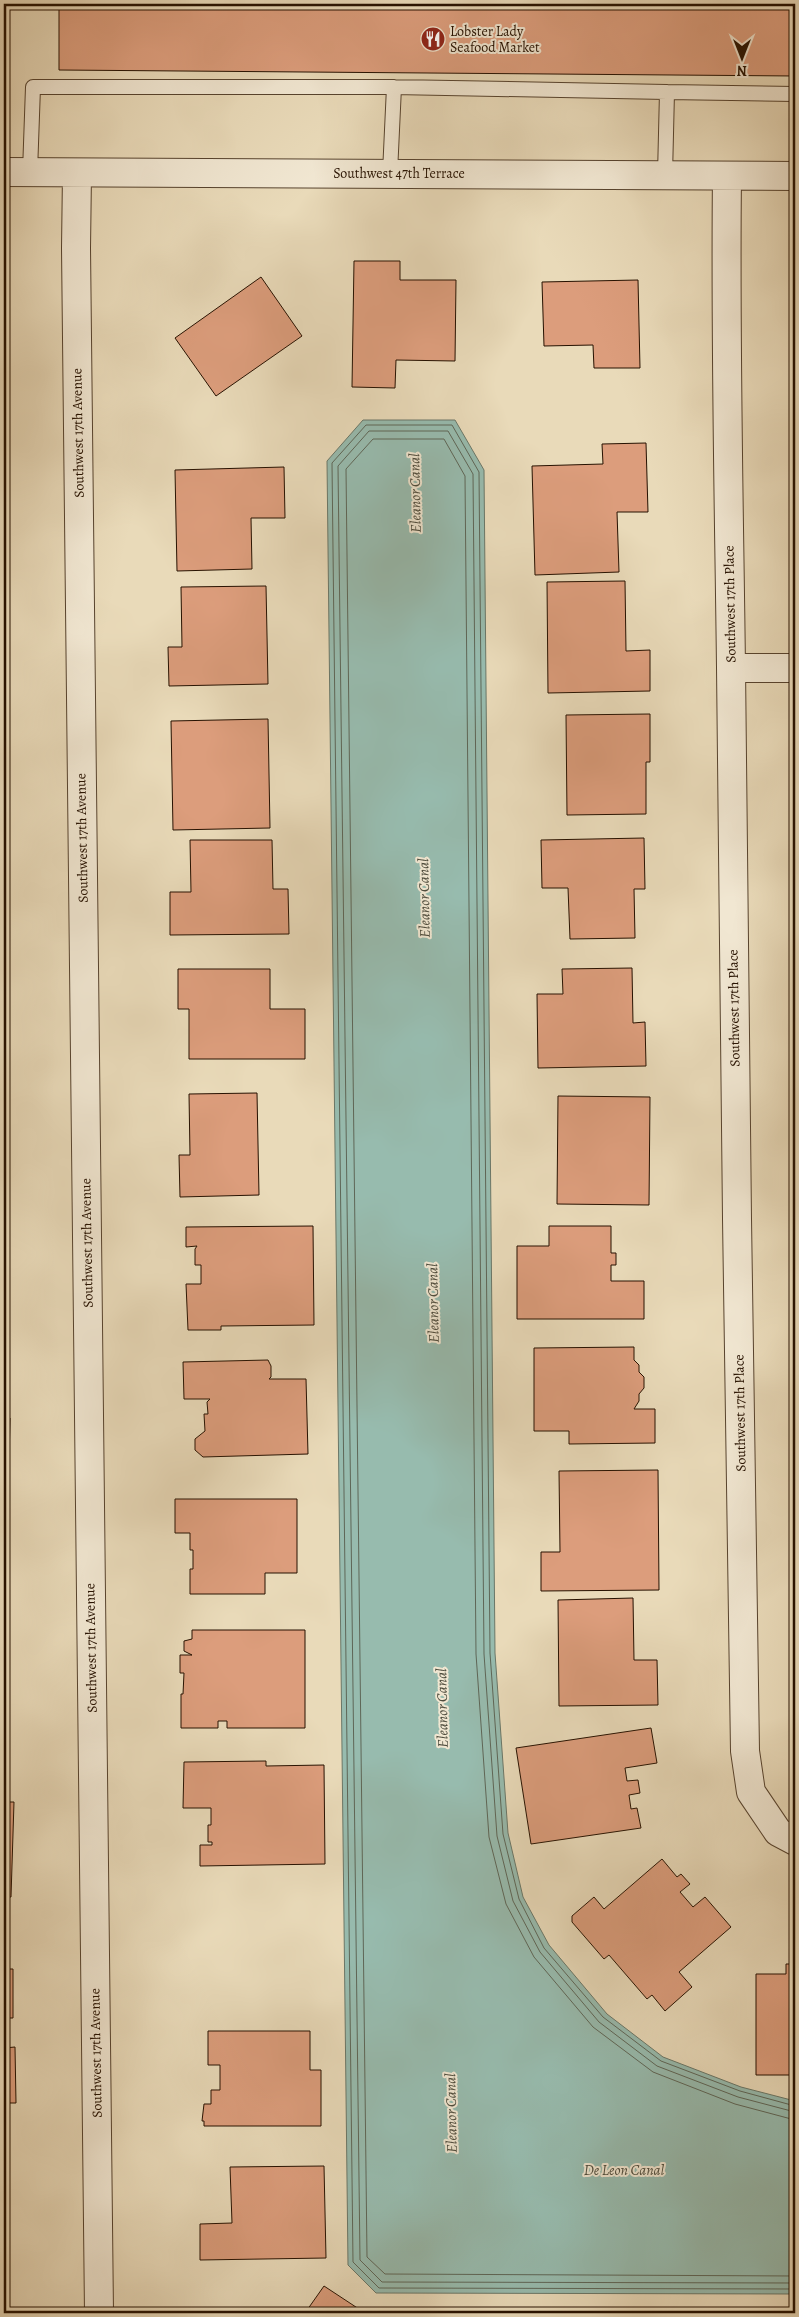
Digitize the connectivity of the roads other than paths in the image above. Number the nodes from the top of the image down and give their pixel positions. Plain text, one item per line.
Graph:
1 (394, 87) junction
2 (667, 92) junction
3 (795, 94) edge
4 (4, 172) edge
5 (30, 172) junction
6 (77, 173) junction
7 (390, 173) junction
8 (666, 176) junction
9 (727, 176) junction
10 (795, 176) edge
11 (731, 668) junction
12 (795, 668) edge
13 (787, 1836) edge
14 (98, 2313) edge

1 - 2 lane
1 - 5 lane
1 - 7 lane
2 - 3 lane
2 - 8 lane
4 - 5 street, Southwest 47th Terrace
5 - 6 street, Southwest 47th Terrace
6 - 7 street, Southwest 47th Terrace
6 - 14 street, Southwest 17th Avenue
7 - 8 street, Southwest 47th Terrace
8 - 9 street, Southwest 47th Terrace
9 - 10 street, Southwest 47th Terrace
9 - 11 street, Southwest 17th Place
11 - 12 street
11 - 13 street, Southwest 17th Place

